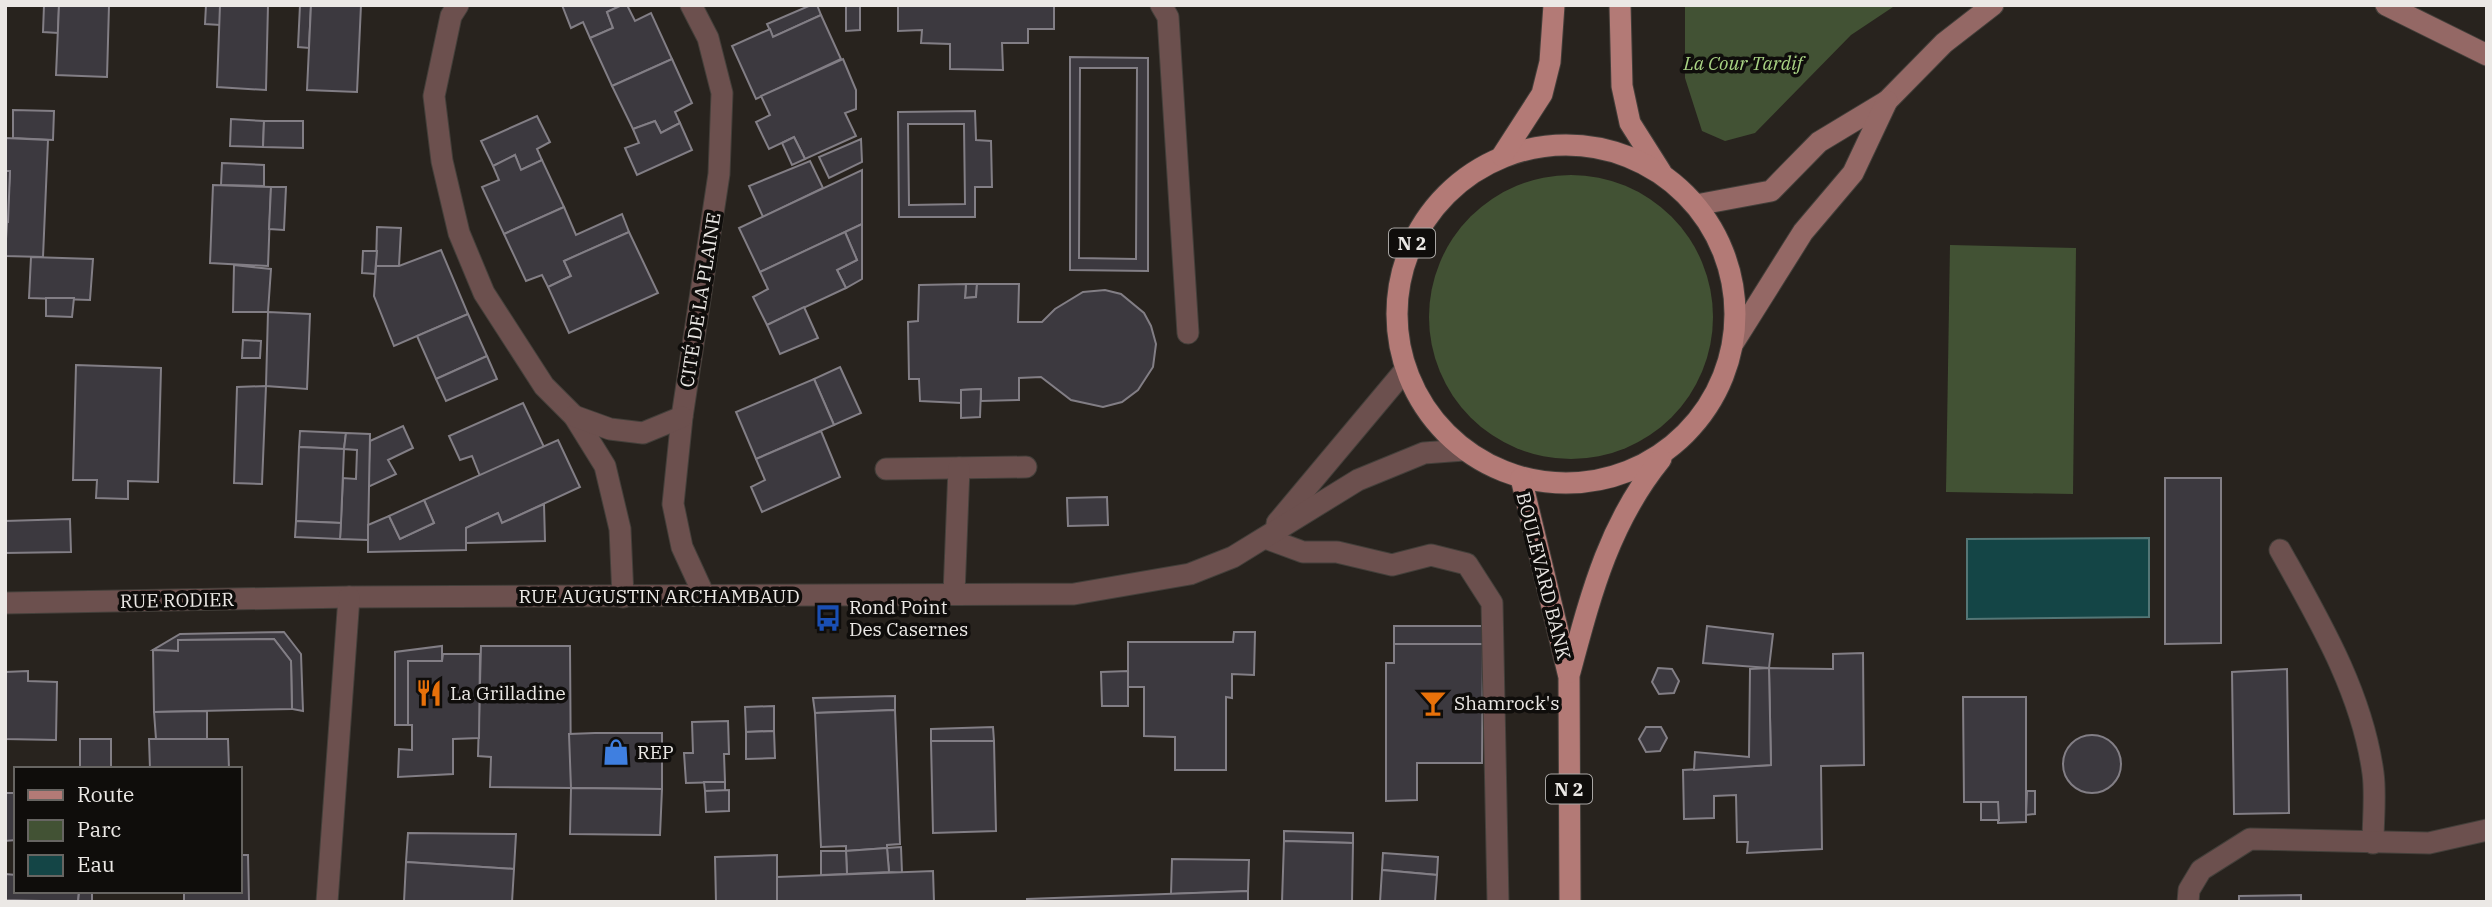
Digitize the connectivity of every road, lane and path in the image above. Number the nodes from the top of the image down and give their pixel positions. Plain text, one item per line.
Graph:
1 (458, 5) edge
2 (691, 5) edge
3 (1161, 5) edge
4 (1553, 5) edge
5 (1620, 5) edge
6 (1993, 5) edge
7 (2386, 5) edge
8 (2487, 55) edge
9 (1887, 101) junction
10 (1502, 156) junction
11 (1662, 174) junction
12 (1696, 205) junction
13 (1188, 333) dead end
14 (1734, 342) junction
15 (1406, 369) junction
16 (574, 416) junction
17 (682, 417) junction
18 (1464, 450) junction
19 (1666, 452) junction
20 (1026, 467) dead end
21 (959, 468) junction
22 (886, 469) dead end
23 (1521, 478) junction
24 (1265, 538) junction
25 (2280, 550) dead end
26 (954, 594) junction
27 (705, 595) junction
28 (349, 597) junction
29 (623, 597) junction
30 (5, 603) edge
31 (1569, 677) junction
32 (2487, 830) edge
33 (2373, 843) junction
34 (327, 902) edge
35 (1498, 902) edge
36 (1570, 902) edge
37 (2188, 902) edge

1 - 16 street
2 - 17 street, CITÉ DE LA PLAINE
3 - 13 street
4 - 10 main road, N 2
5 - 11 main road, N 2
6 - 9 main road
7 - 8 main road
9 - 12 main road
9 - 14 main road
10 - 11 main road, N 2
10 - 15 main road, N 2
11 - 12 main road, N 2
12 - 14 main road, N 2
14 - 19 main road, N 2
15 - 18 main road, N 2
15 - 24 street, RUE AUGUSTIN ARCHAMBAUD
16 - 17 street
16 - 29 street
17 - 27 street, CITÉ DE LA PLAINE
18 - 23 main road, N 2
18 - 24 street, RUE AUGUSTIN ARCHAMBAUD
19 - 23 main road, N 2
19 - 31 main road, BOULEVARD BANK / N 2
20 - 21 street
21 - 22 street
21 - 26 street
23 - 31 main road, BOULEVARD BANK / N 2
24 - 26 street, RUE AUGUSTIN ARCHAMBAUD
24 - 35 street
25 - 33 street
26 - 27 street, RUE AUGUSTIN ARCHAMBAUD
27 - 29 street, RUE AUGUSTIN ARCHAMBAUD
28 - 29 street, RUE AUGUSTIN ARCHAMBAUD
28 - 30 street, RUE RODIER
28 - 34 street
31 - 36 main road, N 2
32 - 33 street
33 - 37 street

